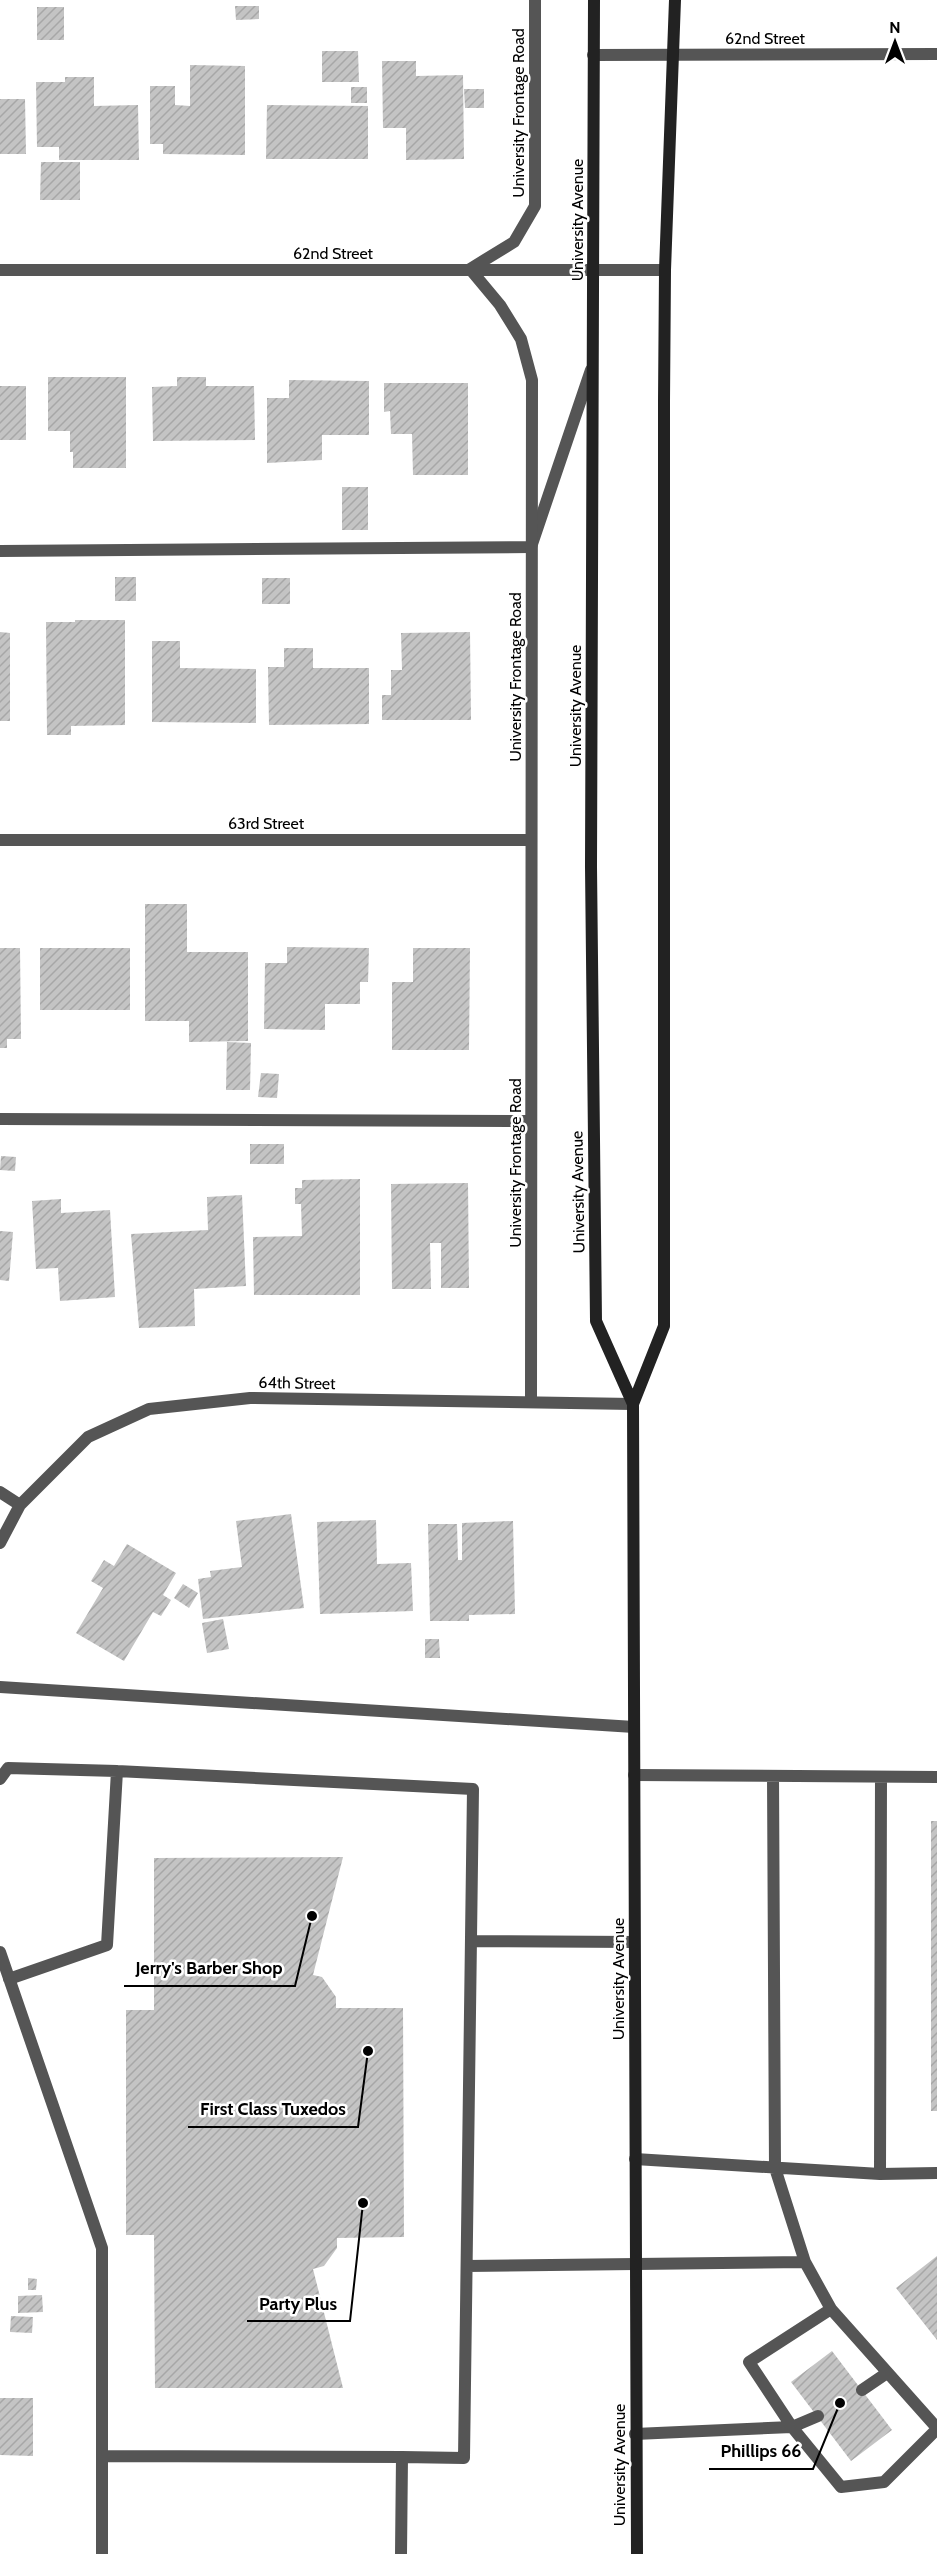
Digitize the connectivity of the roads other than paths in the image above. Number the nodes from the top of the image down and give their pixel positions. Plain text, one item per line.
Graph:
1 (535, 0) edge
2 (594, 0) edge
3 (675, 0) edge
4 (672, 54) junction
5 (937, 54) edge
6 (593, 55) junction
7 (471, 269) junction
8 (0, 270) edge
9 (594, 270) junction
10 (665, 270) junction
11 (593, 363) junction
12 (531, 548) junction
13 (0, 551) edge
14 (0, 840) edge
15 (531, 840) junction
16 (0, 1119) edge
17 (531, 1121) junction
18 (531, 1402) junction
19 (633, 1404) junction
20 (0, 1492) edge
21 (20, 1505) junction
22 (0, 1543) edge
23 (0, 1687) edge
24 (634, 1727) junction
25 (117, 1771) junction
26 (634, 1775) junction
27 (773, 1776) junction
28 (937, 1777) edge
29 (881, 1778) junction
30 (0, 1779) edge
31 (472, 1941) junction
32 (634, 1942) junction
33 (0, 1952) edge
34 (9, 1979) junction
35 (635, 2159) junction
36 (775, 2168) junction
37 (880, 2174) junction
38 (937, 2174) edge
39 (805, 2262) junction
40 (635, 2265) junction
41 (467, 2266) junction
42 (831, 2309) junction
43 (886, 2373) junction
44 (862, 2390) dead end
45 (818, 2416) dead end
46 (792, 2427) junction
47 (937, 2428) edge
48 (635, 2434) junction
49 (102, 2456) junction
50 (402, 2457) junction
51 (102, 2554) edge
52 (401, 2554) edge
53 (637, 2554) edge

1 - 7 street, University Frontage Road
2 - 6 main road, University Avenue
3 - 4 main road, University Avenue
4 - 5 street, 62nd Street
4 - 6 street, 62nd Street
4 - 10 main road, University Avenue
6 - 9 main road, University Avenue
7 - 8 street, 62nd Street
7 - 9 street, 62nd Street
7 - 12 street, University Frontage Road
9 - 10 street, 62nd Street
9 - 11 main road, University Avenue
10 - 19 main road, University Avenue
11 - 12 street
11 - 19 main road, University Avenue
12 - 13 street
12 - 15 street, University Frontage Road
14 - 15 street, 63rd Street
15 - 17 street, University Frontage Road
16 - 17 street
17 - 18 street, University Frontage Road
18 - 19 street, 64th Street
18 - 21 street, 64th Street
19 - 24 main road, University Avenue
20 - 21 street
21 - 22 street, 64th Street
23 - 24 street
24 - 26 main road, University Avenue
25 - 30 street
25 - 31 street
25 - 34 street
26 - 27 street
26 - 32 main road, University Avenue
27 - 29 street
27 - 36 street
28 - 29 street
29 - 37 street
31 - 32 street
31 - 41 street
32 - 35 main road, University Avenue
33 - 34 street
34 - 49 street
35 - 36 street
35 - 40 main road, University Avenue
36 - 37 street
36 - 39 street
37 - 38 street
39 - 40 street
39 - 42 street
40 - 41 street
40 - 48 main road, University Avenue
41 - 50 street
42 - 43 street
42 - 46 street
43 - 44 street
43 - 47 street
45 - 46 street
46 - 47 street
46 - 48 street
48 - 53 main road, University Avenue
49 - 50 street
49 - 51 street
50 - 52 street

